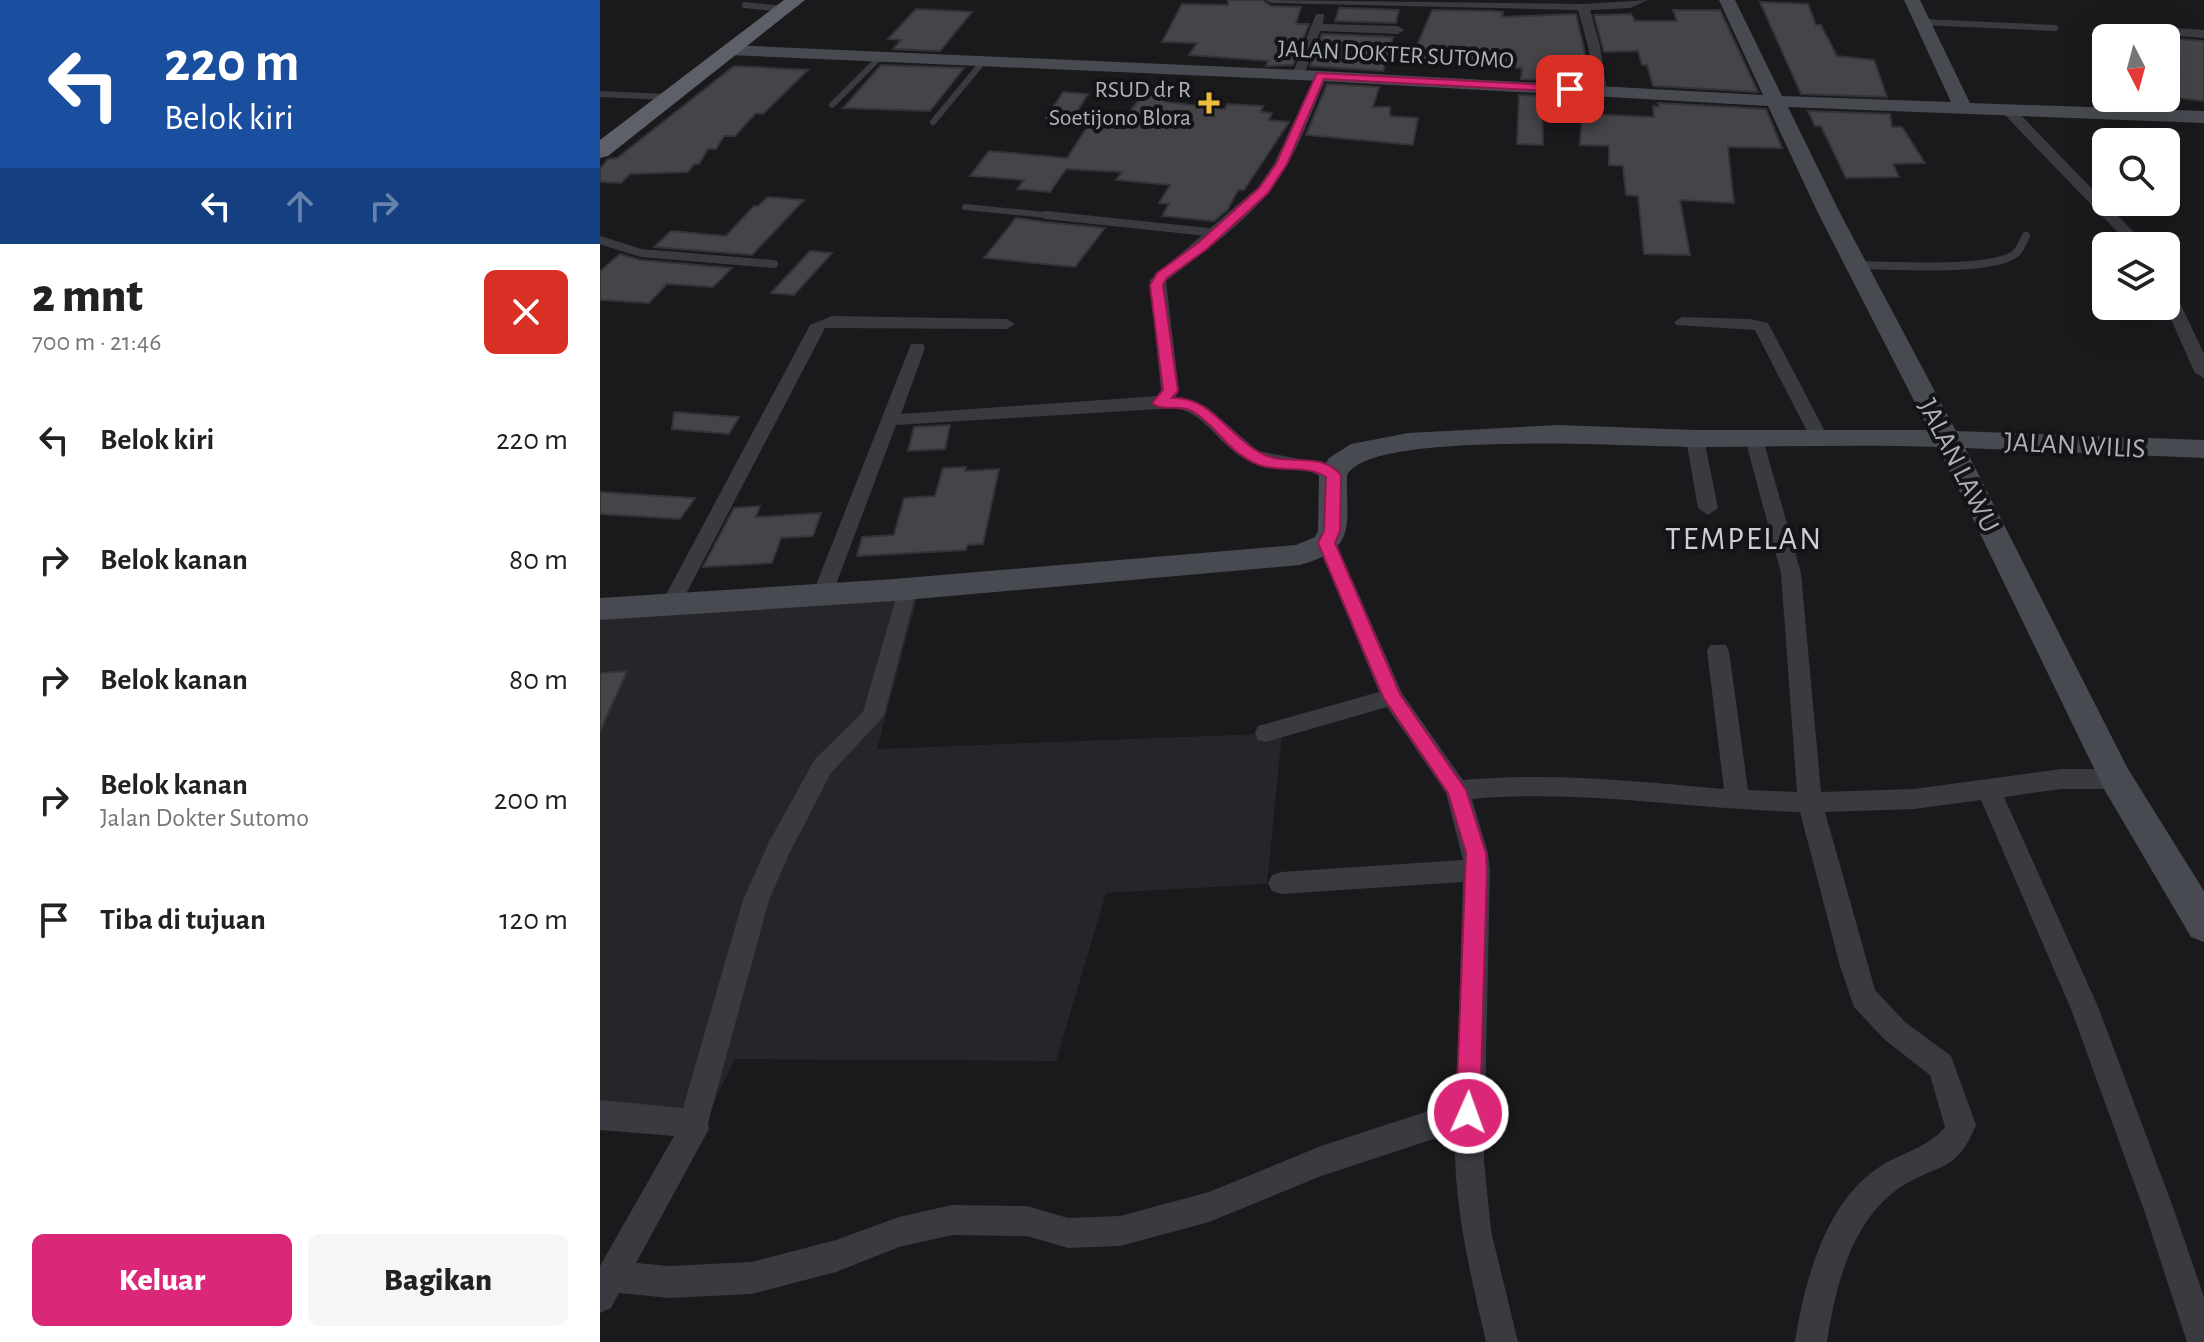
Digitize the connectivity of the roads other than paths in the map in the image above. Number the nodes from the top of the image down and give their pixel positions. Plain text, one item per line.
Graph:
1 (1271, 0) edge
2 (1642, 0) edge
3 (1727, 0) edge
4 (1912, 0) edge
5 (1325, 1) edge
6 (1529, 3) edge
7 (790, 4) edge
8 (745, 5) dead end
9 (1583, 7) junction
10 (1922, 22) junction
11 (1317, 27) junction
12 (2055, 28) dead end
13 (1398, 30) dead end
14 (2180, 32) edge
15 (2204, 34) edge
16 (729, 50) junction
17 (879, 58) junction
18 (982, 63) junction
19 (1298, 75) junction
20 (1321, 76) junction
21 (1601, 91) junction
22 (600, 94) edge
23 (668, 97) junction
24 (1777, 101) junction
25 (832, 105) dead end
26 (1963, 108) junction
27 (2007, 109) junction
28 (2204, 117) edge
29 (933, 122) dead end
30 (600, 151) edge
31 (965, 207) dead end
32 (2126, 232) edge
33 (1217, 233) junction
34 (2026, 236) dead end
35 (600, 240) edge
36 (774, 264) dead end
37 (1856, 265) junction
38 (2180, 320) edge
39 (1682, 322) dead end
40 (1007, 324) dead end
41 (917, 348) dead end
42 (2204, 373) edge
43 (1159, 403) junction
44 (889, 420) junction
45 (1947, 438) junction
46 (1695, 439) junction
47 (1754, 439) junction
48 (1820, 439) junction
49 (2204, 449) edge
50 (1333, 475) junction
51 (1708, 508) dead end
52 (1327, 543) junction
53 (907, 589) junction
54 (822, 595) junction
55 (671, 604) junction
56 (600, 609) edge
57 (1718, 651) dead end
58 (1392, 697) junction
59 (1266, 733) dead end
60 (2116, 779) junction
61 (1988, 788) junction
62 (1457, 790) junction
63 (1737, 800) junction
64 (1810, 802) junction
65 (1477, 870) junction
66 (1281, 883) dead end
67 (2204, 925) edge
68 (1468, 1113) junction
69 (600, 1115) edge
70 (693, 1123) junction
71 (606, 1287) edge
72 (1502, 1342) edge
73 (1811, 1342) edge
74 (2203, 1342) edge

1 - 5 street
2 - 9 street
3 - 24 main road, JALAN LAWU
4 - 10 main road
5 - 6 street
5 - 11 street
6 - 9 street
7 - 8 lane
7 - 16 highway
9 - 21 street
10 - 12 lane
10 - 26 main road
11 - 13 street
11 - 19 street
14 - 15 street
16 - 17 main road, JALAN DOKTER SUTOMO
16 - 23 highway
17 - 18 main road, JALAN DOKTER SUTOMO
17 - 25 lane
18 - 19 main road, JALAN DOKTER SUTOMO
18 - 29 lane
19 - 20 main road, JALAN DOKTER SUTOMO
20 - 21 main road, JALAN DOKTER SUTOMO
20 - 33 street
21 - 24 main road, JALAN DOKTER SUTOMO
22 - 23 lane
23 - 30 highway
24 - 26 main road, JALAN DOKTER SUTOMO
24 - 37 main road, JALAN LAWU
26 - 27 main road, JALAN DOKTER SUTOMO
27 - 28 main road, JALAN DOKTER SUTOMO
27 - 32 street
31 - 33 lane
33 - 43 street
34 - 37 lane
35 - 36 lane
37 - 45 main road, JALAN LAWU
38 - 42 street
39 - 48 street
40 - 55 street
41 - 44 street
43 - 44 street
43 - 50 street
44 - 54 street
45 - 48 main road, JALAN WILIS
45 - 49 main road, JALAN WILIS
45 - 60 main road, JALAN LAWU
46 - 47 main road, JALAN WILIS
46 - 50 main road, JALAN WILIS
46 - 51 street
47 - 48 main road, JALAN WILIS
47 - 64 street
50 - 52 main road
52 - 53 main road
52 - 58 street
53 - 54 main road
53 - 70 street
54 - 55 main road
55 - 56 main road
57 - 63 street
58 - 59 street
58 - 62 street
60 - 61 street
60 - 67 main road, JALAN LAWU
61 - 64 street
61 - 74 street
62 - 63 street
62 - 65 street
63 - 64 street
64 - 73 street
65 - 66 street
65 - 68 street
68 - 71 street
68 - 72 street
69 - 70 street
70 - 71 street

